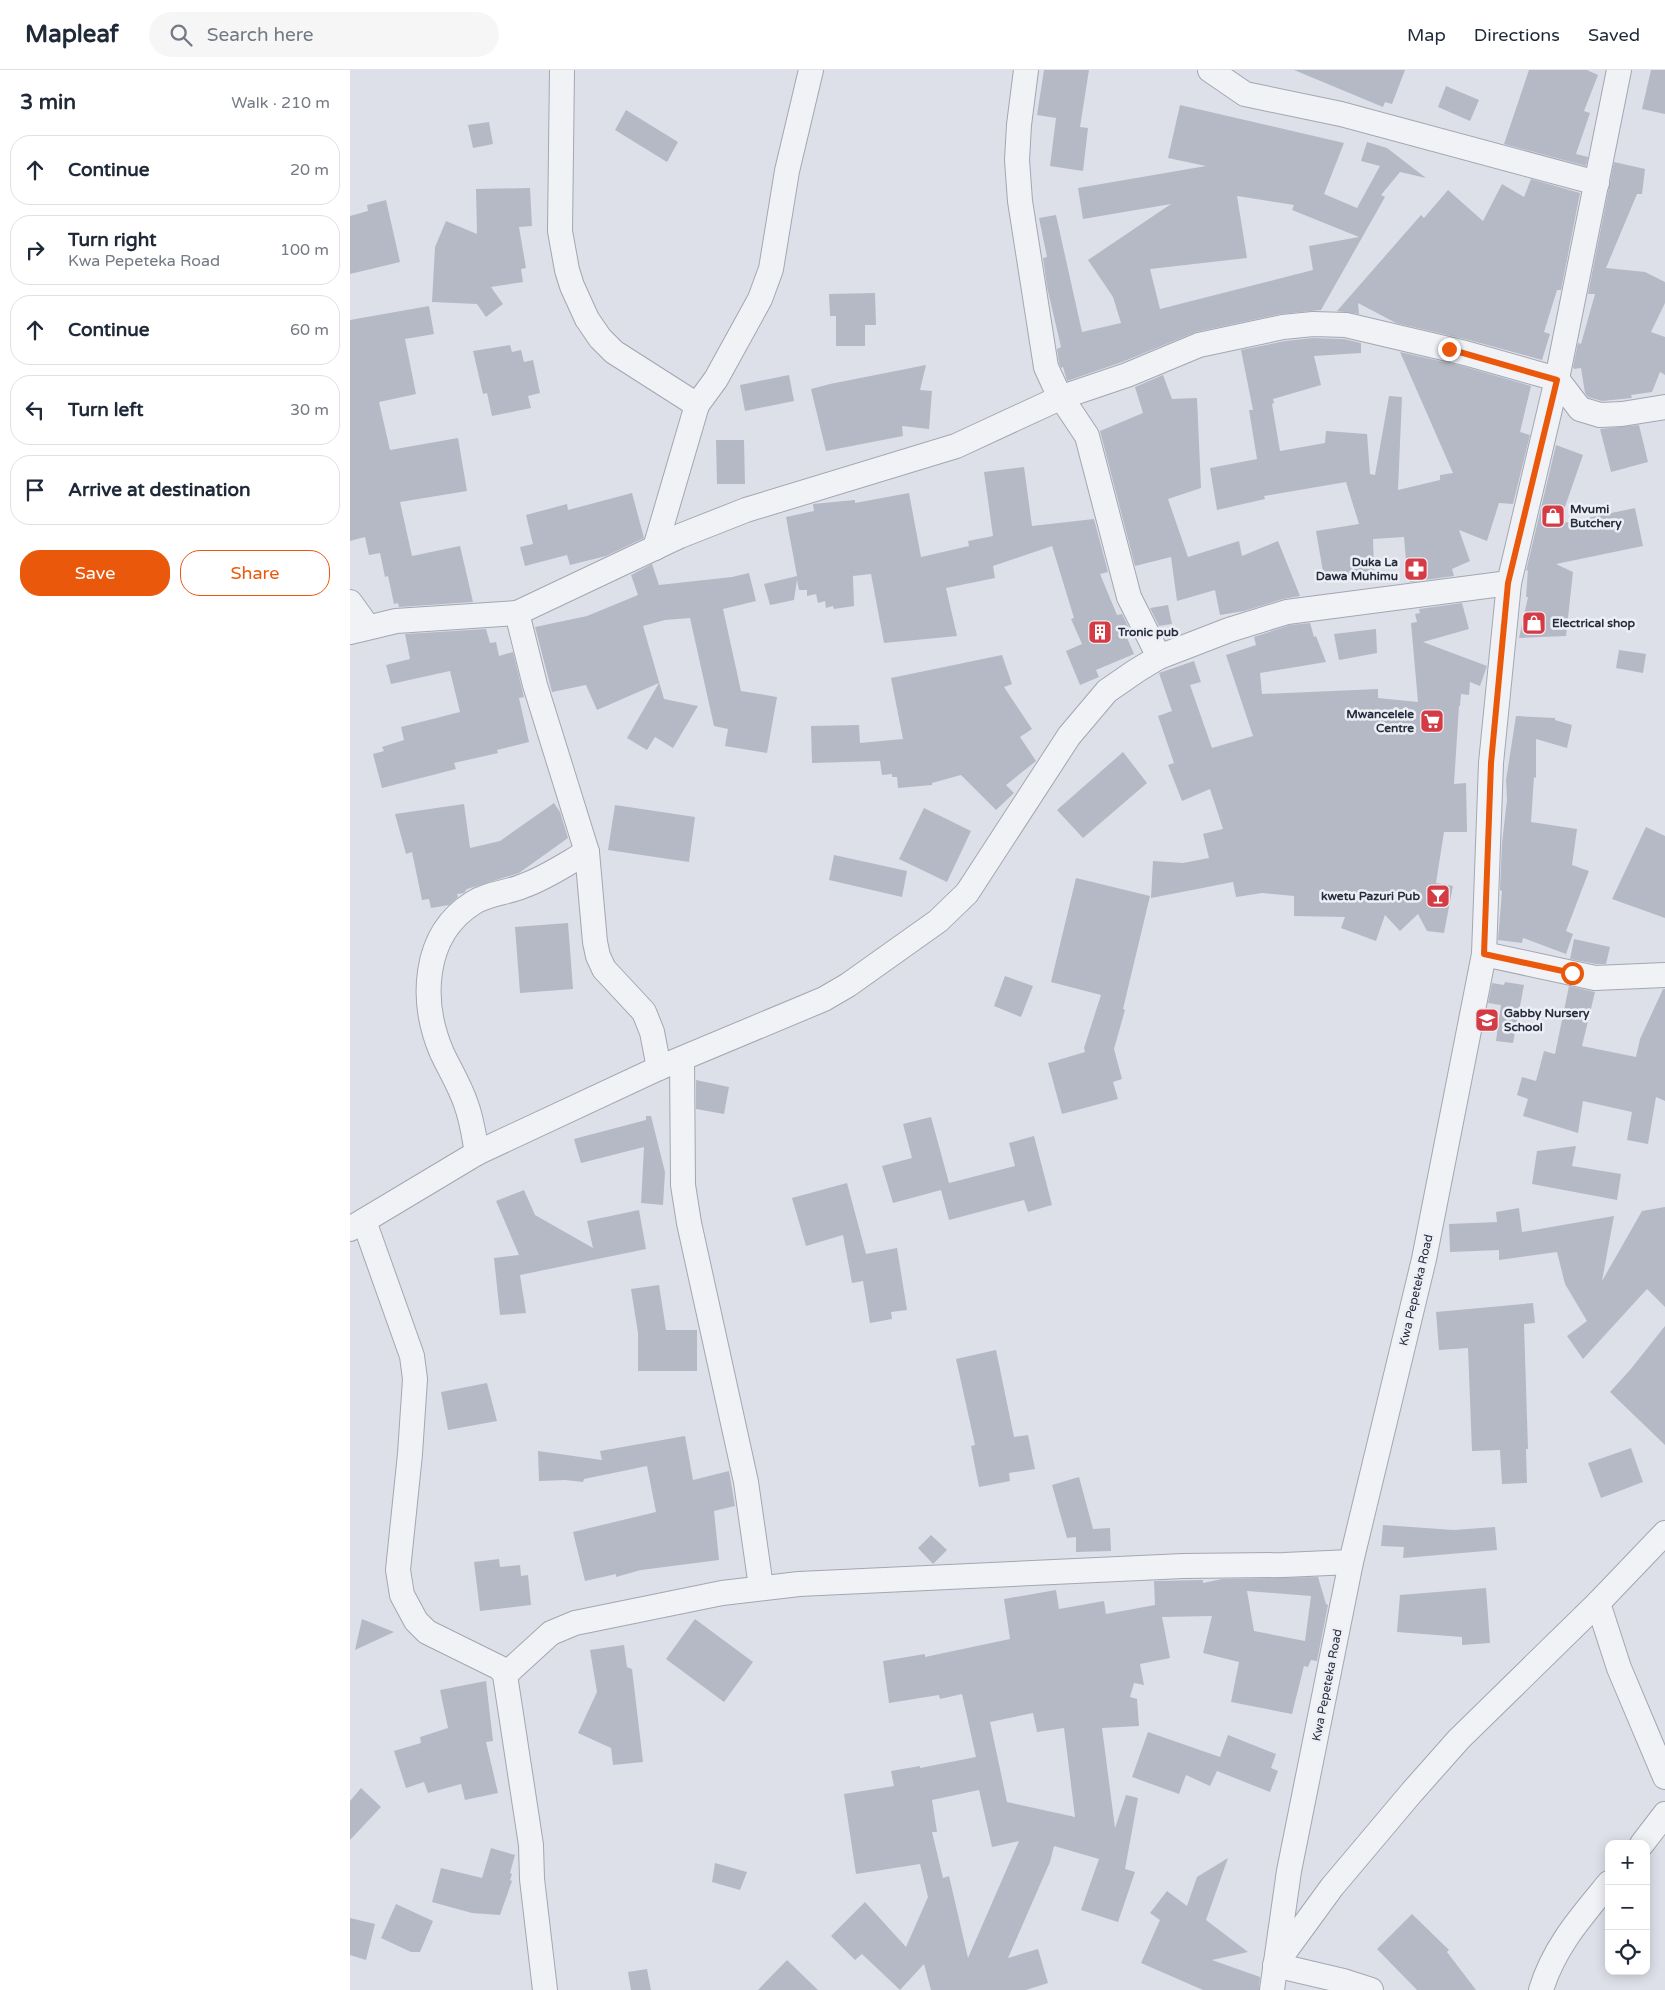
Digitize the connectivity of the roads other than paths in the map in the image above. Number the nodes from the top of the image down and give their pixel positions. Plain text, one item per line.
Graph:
1 (562, 70) edge
2 (811, 70) edge
3 (1026, 70) edge
4 (1210, 70) edge
5 (1619, 70) edge
6 (1597, 183) junction
7 (1557, 380) junction
8 (1062, 397) junction
9 (697, 405) junction
10 (1665, 407) edge
11 (654, 548) junction
12 (1508, 583) junction
13 (350, 602) edge
14 (517, 613) junction
15 (359, 629) edge
16 (1159, 657) junction
17 (587, 852) junction
18 (1484, 954) junction
19 (1665, 975) edge
20 (682, 1060) junction
21 (659, 1068) junction
22 (477, 1153) junction
23 (357, 1225) edge
24 (1665, 1533) edge
25 (1351, 1562) junction
26 (761, 1587) junction
27 (1598, 1603) junction
28 (504, 1675) junction
29 (1665, 1777) edge
30 (1665, 1814) edge
31 (1645, 1840) edge
32 (1607, 1885) edge
33 (1275, 1966) junction
34 (545, 1990) edge
35 (1272, 1990) edge
36 (1371, 1990) edge
37 (1542, 1990) edge

1 - 9 street
2 - 9 street
3 - 8 street
4 - 6 street
5 - 6 street, Kwa Pepeteka Road
6 - 7 street, Kwa Pepeteka Road
7 - 8 street
7 - 10 street
7 - 12 street, Kwa Pepeteka Road
8 - 11 street
8 - 16 street
9 - 11 street
11 - 14 street
12 - 16 street
12 - 18 street, Kwa Pepeteka Road
13 - 15 street
14 - 15 street
14 - 17 street
16 - 20 street
17 - 21 street
17 - 22 street
18 - 19 street
18 - 25 street, Kwa Pepeteka Road
20 - 21 street
20 - 26 street
21 - 22 street
22 - 23 street
23 - 28 street
24 - 27 street
25 - 26 street
25 - 33 street, Kwa Pepeteka Road
26 - 28 street
27 - 29 street
27 - 33 street
28 - 34 street
30 - 31 street
32 - 37 street
33 - 35 street, Kwa Pepeteka Road
33 - 36 street

